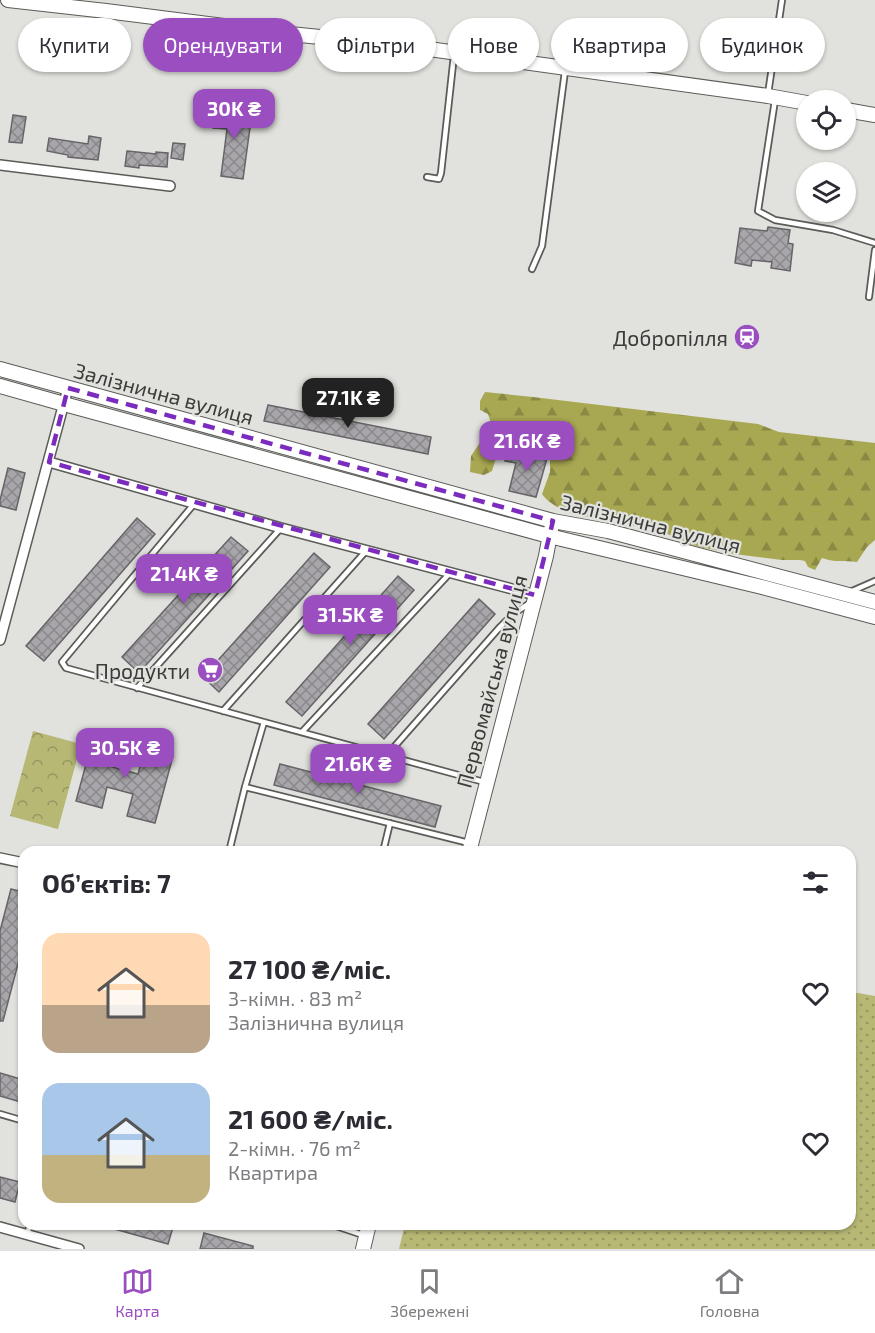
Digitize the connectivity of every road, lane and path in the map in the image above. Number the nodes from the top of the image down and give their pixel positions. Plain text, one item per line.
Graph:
1 (8, 0) edge
2 (782, 0) edge
3 (448, 52) edge
4 (452, 72) edge
5 (564, 72) edge
6 (594, 72) edge
7 (772, 97) junction
8 (796, 101) edge
9 (856, 112) edge
10 (875, 115) edge
11 (0, 165) edge
12 (427, 177) dead end
13 (170, 186) dead end
14 (875, 243) edge
15 (875, 250) edge
16 (532, 269) dead end
17 (869, 297) dead end
18 (0, 369) edge
19 (0, 386) edge
20 (68, 388) junction
21 (64, 404) junction
22 (49, 462) junction
23 (194, 504) junction
24 (553, 521) junction
25 (281, 528) junction
26 (549, 536) junction
27 (366, 551) junction
28 (450, 573) junction
29 (875, 581) edge
30 (846, 594) junction
31 (535, 598) junction
32 (875, 602) edge
33 (875, 617) edge
34 (0, 640) edge
35 (137, 688) junction
36 (223, 711) junction
37 (264, 722) junction
38 (302, 732) junction
39 (387, 755) junction
40 (487, 782) junction
41 (245, 787) junction
42 (390, 823) junction
43 (230, 846) edge
44 (384, 846) edge
45 (464, 846) edge
46 (471, 846) edge
47 (0, 858) edge
48 (18, 862) edge
49 (0, 1114) edge
50 (18, 1119) edge
51 (0, 1227) edge
52 (28, 1230) edge
53 (348, 1230) edge
54 (27, 1235) junction
55 (366, 1236) edge
56 (79, 1249) edge

1 - 3 main road
2 - 7 lane
4 - 12 lane
5 - 16 lane
6 - 7 main road
7 - 8 main road
7 - 14 lane
9 - 10 main road
11 - 13 street
15 - 17 lane
18 - 20 main road, Залізнична вулиця
19 - 21 main road, Залізнична вулиця
20 - 21 street
20 - 24 main road, Залізнична вулиця
21 - 22 street
21 - 26 main road, Залізнична вулиця
22 - 23 street
22 - 34 street
23 - 25 street
23 - 35 lane
24 - 26 main road, Первомайська вулиця
24 - 30 main road, Залізнична вулиця
25 - 27 street
25 - 35 lane
26 - 31 main road, Первомайська вулиця
26 - 33 main road, Залізнична вулиця
27 - 28 street
27 - 36 lane
28 - 31 street
28 - 38 lane
29 - 30 lane
30 - 32 main road, Залізнична вулиця
31 - 39 lane
31 - 40 main road, Первомайська вулиця
35 - 36 lane
36 - 37 lane
37 - 38 lane
37 - 41 lane
38 - 39 lane
39 - 40 lane
40 - 46 main road, Первомайська вулиця
41 - 42 lane
41 - 43 lane
42 - 44 lane
42 - 45 lane
47 - 48 street
49 - 50 lane
51 - 54 street
52 - 54 lane
53 - 55 lane
54 - 56 street

